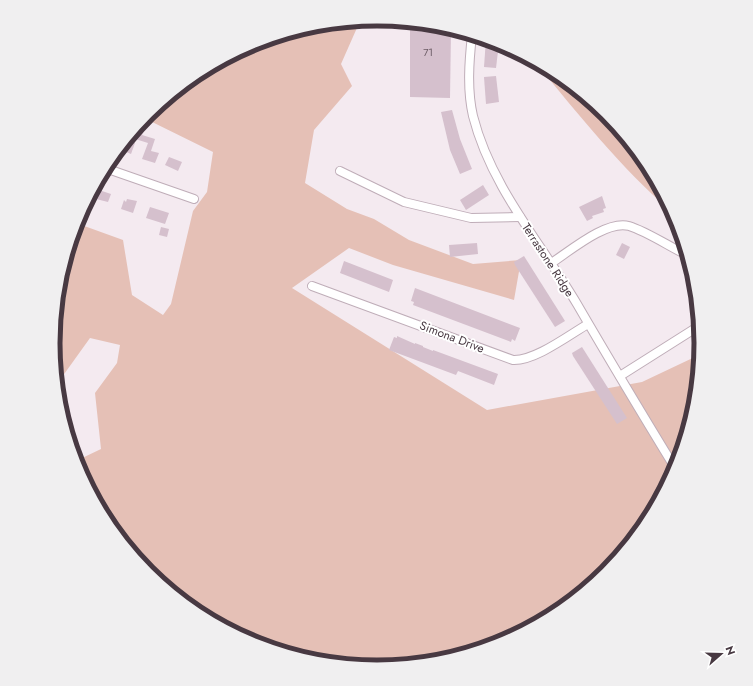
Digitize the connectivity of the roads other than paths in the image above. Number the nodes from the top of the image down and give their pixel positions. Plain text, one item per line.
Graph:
1 (472, 41) edge
2 (111, 170) edge
3 (340, 171) dead end
4 (194, 199) dead end
5 (520, 217) junction
6 (680, 252) edge
7 (550, 264) junction
8 (312, 286) dead end
9 (588, 324) junction
10 (693, 330) edge
11 (620, 376) junction
12 (670, 460) edge

1 - 5 street, Terrastone Ridge
2 - 4 street
3 - 5 street
5 - 7 street, Terrastone Ridge
6 - 7 street
7 - 9 street, Terrastone Ridge
8 - 9 street, Simona Drive
9 - 11 street, Terrastone Ridge
10 - 11 street
11 - 12 street, Terrastone Ridge

